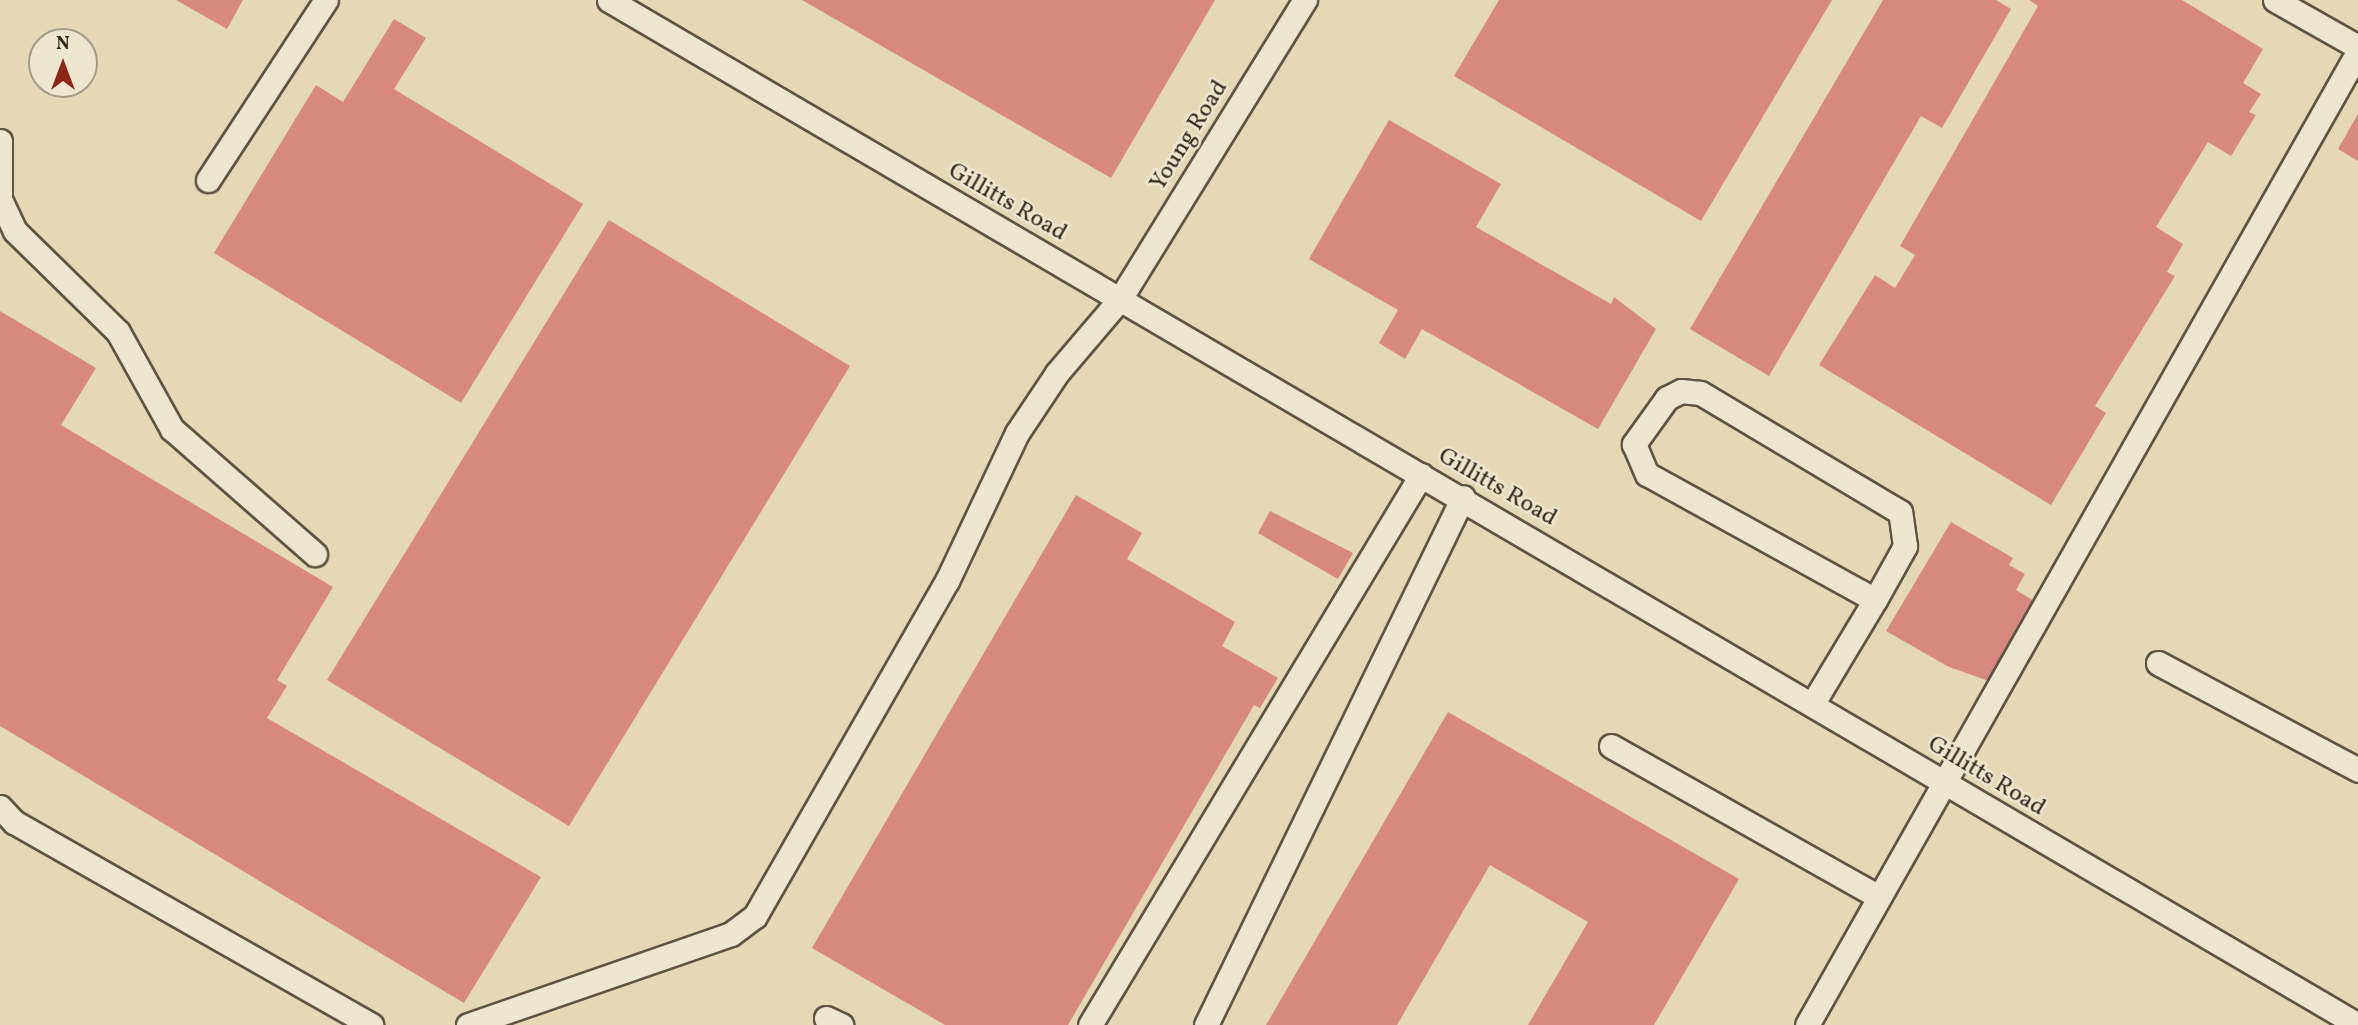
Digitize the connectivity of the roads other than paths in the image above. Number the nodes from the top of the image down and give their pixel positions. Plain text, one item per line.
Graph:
1 (326, 0) edge
2 (609, 0) edge
3 (1305, 0) edge
4 (2275, 0) edge
5 (2358, 50) edge
6 (0, 141) edge
7 (208, 180) dead end
8 (0, 197) edge
9 (1120, 299) junction
10 (1422, 475) junction
11 (1463, 497) junction
12 (315, 554) dead end
13 (1875, 600) junction
14 (2158, 663) dead end
15 (1813, 703) junction
16 (1611, 746) dead end
17 (2358, 770) edge
18 (1948, 786) junction
19 (0, 807) edge
20 (1875, 895) junction
21 (2355, 1017) edge
22 (370, 1025) edge
23 (468, 1025) edge
24 (1090, 1025) edge
25 (1206, 1025) edge
26 (1807, 1025) edge

1 - 7 lane
2 - 9 lane, Gillitts Road
3 - 9 lane, Young Road
4 - 5 lane
5 - 18 lane
6 - 8 lane
8 - 12 lane
9 - 10 lane, Gillitts Road
9 - 23 lane, Young Road
10 - 11 lane, Gillitts Road
10 - 24 lane
11 - 15 lane, Gillitts Road
11 - 25 lane
13 - 13 lane
13 - 15 lane
14 - 17 lane
15 - 18 lane, Gillitts Road
16 - 20 lane
18 - 20 lane
18 - 21 lane, Gillitts Road
19 - 22 lane
20 - 26 lane

